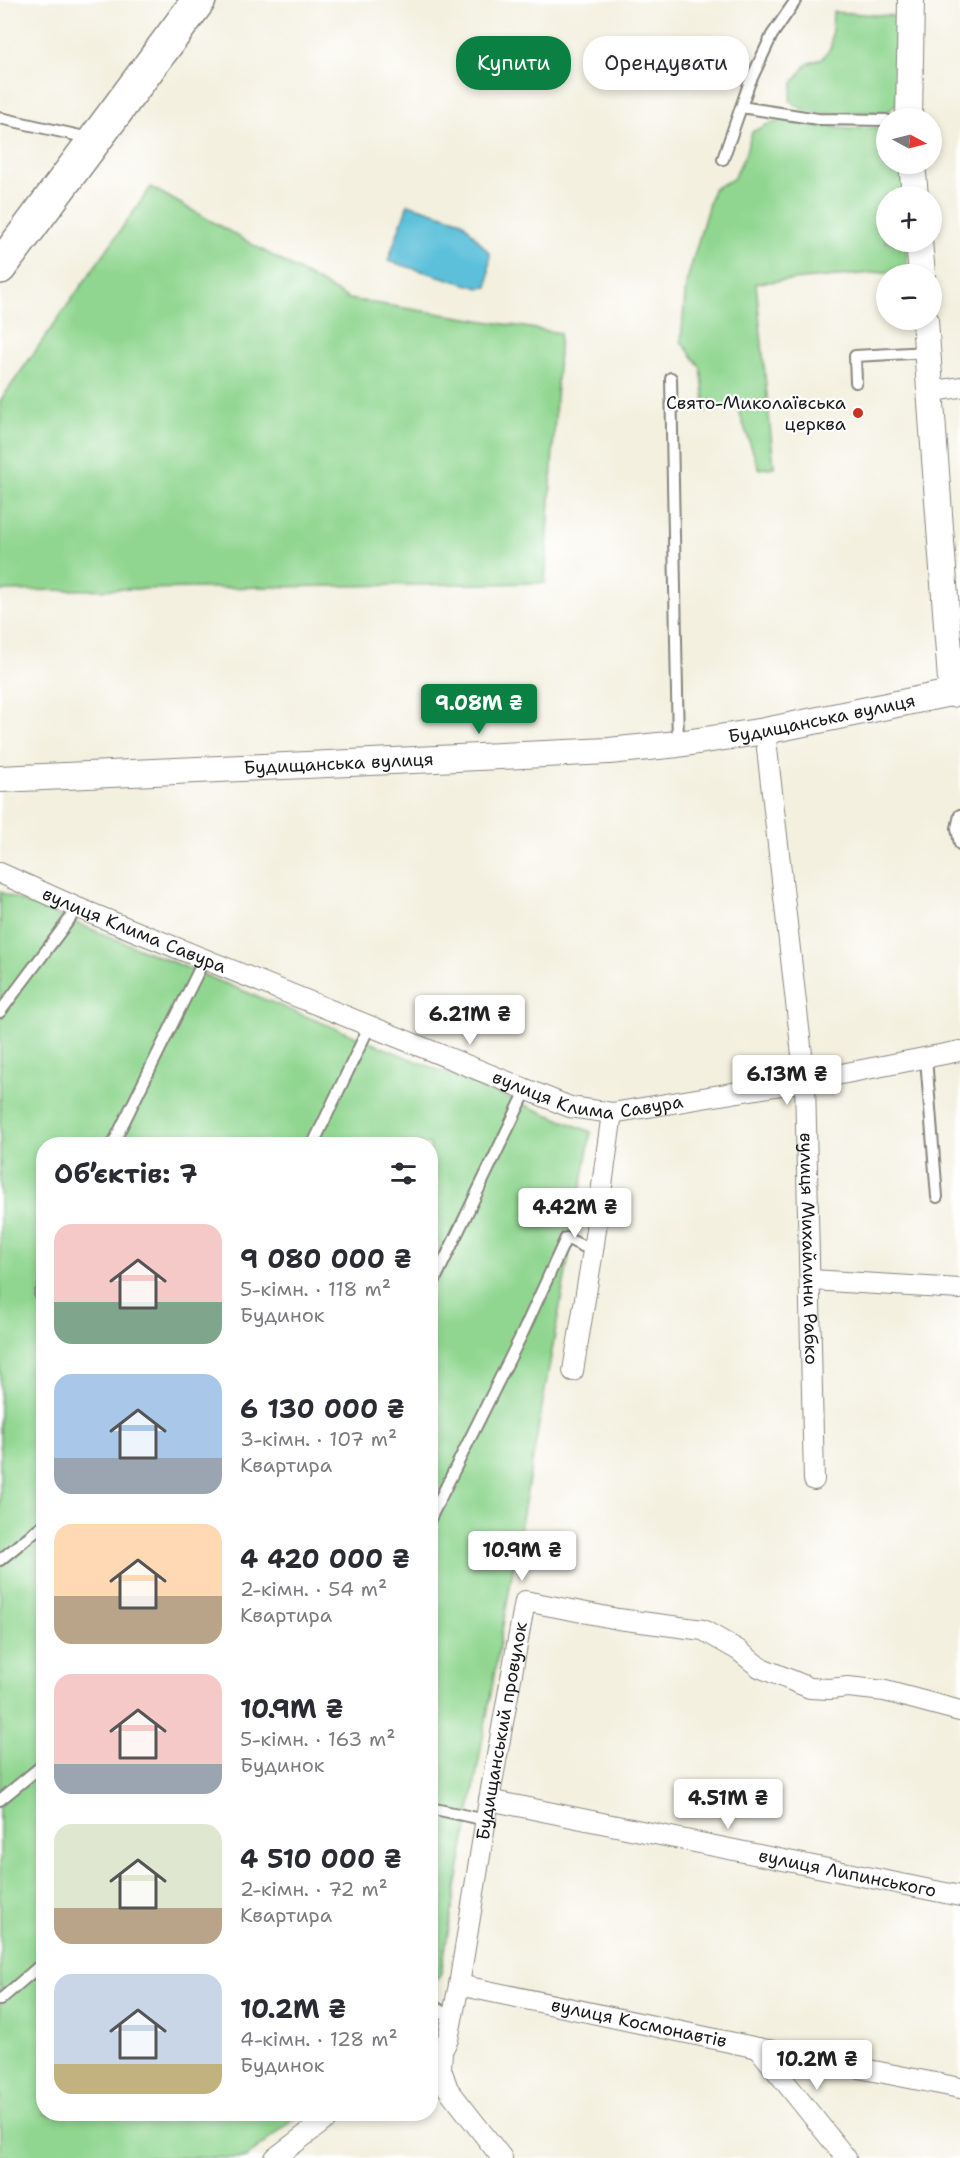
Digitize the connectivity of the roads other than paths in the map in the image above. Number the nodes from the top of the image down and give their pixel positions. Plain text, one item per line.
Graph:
1 (200, 0) edge
2 (796, 0) edge
3 (911, 0) edge
4 (741, 107) junction
5 (909, 108) edge
6 (0, 118) edge
7 (876, 120) edge
8 (95, 139) junction
9 (723, 159) dead end
10 (0, 267) edge
11 (926, 330) edge
12 (928, 352) junction
13 (671, 378) dead end
14 (856, 382) dead end
15 (960, 387) edge
16 (930, 392) junction
17 (956, 692) edge
18 (765, 731) junction
19 (678, 744) junction
20 (0, 779) edge
21 (960, 815) edge
22 (960, 844) edge
23 (0, 873) edge
24 (78, 908) junction
25 (205, 958) junction
26 (0, 1012) edge
27 (370, 1025) junction
28 (960, 1051) edge
29 (926, 1058) junction
30 (805, 1081) junction
31 (527, 1089) junction
32 (612, 1113) junction
33 (116, 1137) edge
34 (316, 1137) edge
35 (937, 1197) dead end
36 (593, 1251) junction
37 (438, 1273) edge
38 (811, 1280) junction
39 (960, 1289) edge
40 (573, 1371) dead end
41 (814, 1480) dead end
42 (438, 1503) edge
43 (36, 1531) edge
44 (0, 1560) edge
45 (960, 1711) edge
46 (36, 1771) edge
47 (0, 1800) edge
48 (489, 1800) junction
49 (438, 1810) edge
50 (486, 1820) junction
51 (960, 1896) edge
52 (36, 1969) edge
53 (459, 1985) junction
54 (0, 2000) edge
55 (438, 2009) edge
56 (452, 2019) junction
57 (758, 2048) junction
58 (438, 2049) edge
59 (438, 2058) edge
60 (960, 2088) edge
61 (324, 2121) edge
62 (275, 2158) edge
63 (502, 2158) edge
64 (846, 2158) edge

1 - 8 highway
2 - 4 lane
3 - 5 street
4 - 7 lane
4 - 9 lane
6 - 8 lane
8 - 10 highway
11 - 12 street
12 - 14 lane
12 - 16 street
13 - 19 lane
15 - 16 street
16 - 17 street
17 - 18 street, Будищанська вулиця
18 - 19 street, Будищанська вулиця
18 - 30 street, вулиця Михайлини Рабко
19 - 20 street, Будищанська вулиця
21 - 22 lane
23 - 24 street, вулиця Клима Савура
24 - 25 street, вулиця Клима Савура
24 - 26 lane
25 - 27 street, вулиця Клима Савура
25 - 33 lane
27 - 31 street, вулиця Клима Савура
27 - 34 lane
28 - 29 street, вулиця Клима Савура
29 - 30 street, вулиця Клима Савура
29 - 35 lane
30 - 32 street, вулиця Клима Савура
30 - 38 street, вулиця Михайлини Рабко
31 - 32 street, вулиця Клима Савура
31 - 37 lane
32 - 36 street
36 - 40 street
36 - 42 lane
38 - 39 street
38 - 41 street, вулиця Михайлини Рабко
43 - 44 lane
45 - 48 street, Будищанський провулок
46 - 47 lane
48 - 50 street, Будищанський провулок
48 - 51 street, вулиця Липинського
49 - 50 lane
50 - 53 street, Будищанський провулок
52 - 54 lane
53 - 56 street, Будищанський провулок
53 - 57 street, вулиця Космонавтів
55 - 56 lane
56 - 58 street, Будищанський провулок
57 - 60 street, вулиця Космонавтів
57 - 64 street
59 - 63 street
61 - 62 street

